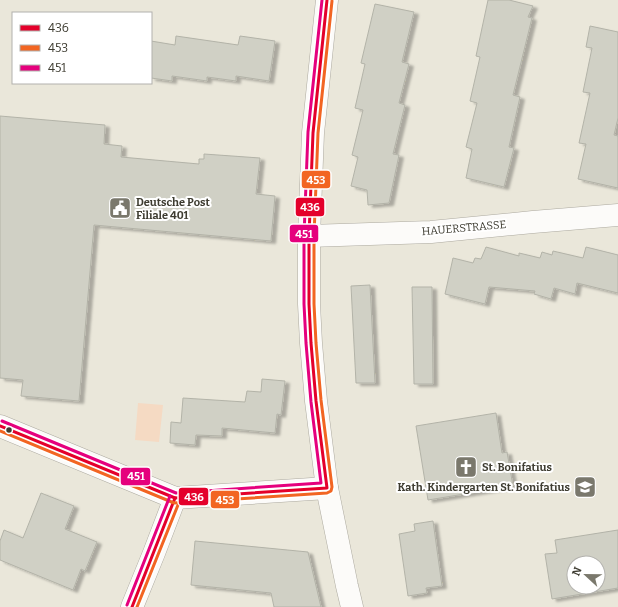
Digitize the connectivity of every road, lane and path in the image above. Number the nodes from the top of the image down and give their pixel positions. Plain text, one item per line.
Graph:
1 (327, 0) edge
2 (618, 215) edge
3 (309, 236) junction
4 (0, 426) edge
5 (327, 488) junction
6 (175, 498) junction
7 (132, 607) edge
8 (352, 607) edge

1 - 3 street
2 - 3 street, HAUERSTRASSE
3 - 5 street
4 - 6 street
5 - 6 street
5 - 8 street
6 - 7 street

